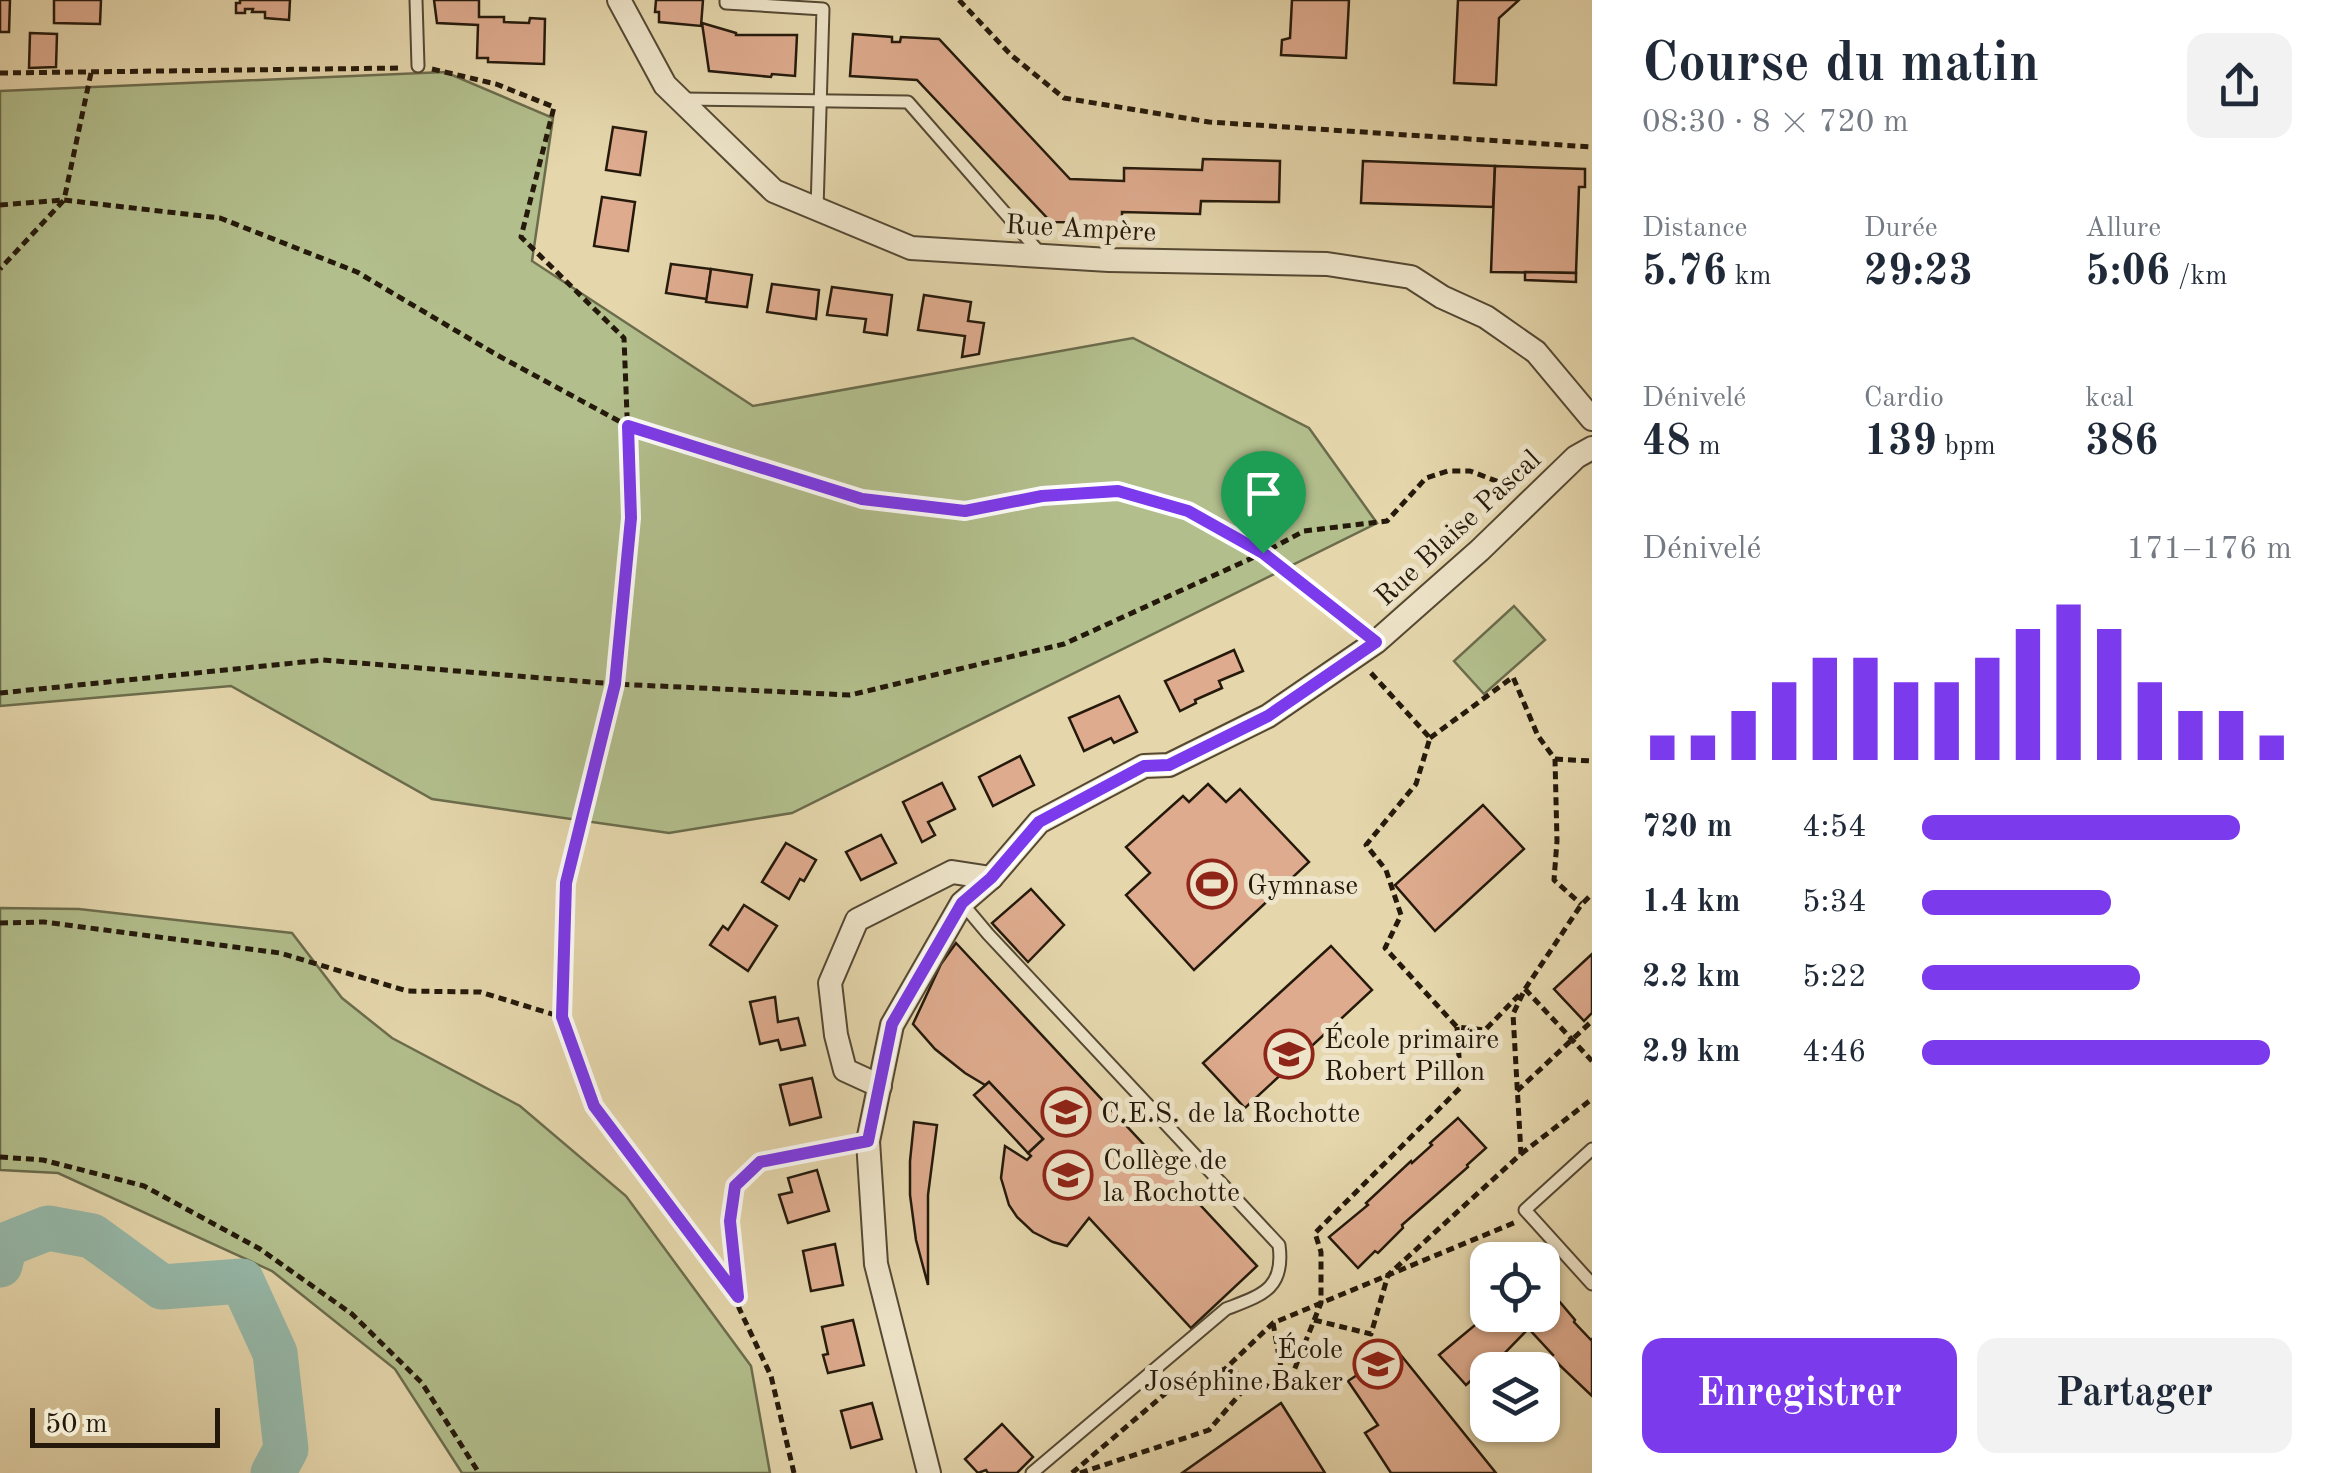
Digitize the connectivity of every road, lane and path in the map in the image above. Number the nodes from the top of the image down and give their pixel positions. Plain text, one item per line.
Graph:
1 (416, 0) edge
2 (618, 0) edge
3 (726, 0) edge
4 (959, 0) edge
5 (418, 66) junction
6 (92, 72) junction
7 (0, 73) edge
8 (678, 98) junction
9 (820, 102) junction
10 (1592, 147) edge
11 (64, 200) junction
12 (0, 205) edge
13 (817, 210) junction
14 (1042, 256) junction
15 (0, 269) edge
16 (1592, 419) edge
17 (628, 426) junction
18 (1592, 448) edge
19 (1524, 508) junction
20 (1263, 553) junction
21 (1376, 642) junction
22 (1356, 656) junction
23 (615, 684) junction
24 (0, 693) edge
25 (1430, 738) junction
26 (1556, 759) junction
27 (1592, 761) edge
28 (991, 878) junction
29 (1592, 894) edge
30 (962, 903) junction
31 (1581, 904) junction
32 (0, 923) edge
33 (1525, 989) junction
34 (562, 1017) junction
35 (1592, 1021) edge
36 (1458, 1027) junction
37 (1572, 1039) junction
38 (1592, 1061) edge
39 (880, 1086) junction
40 (1517, 1092) junction
41 (1592, 1099) edge
42 (868, 1141) junction
43 (1592, 1149) edge
44 (1521, 1154) junction
45 (0, 1157) edge
46 (1530, 1216) junction
47 (1388, 1275) junction
48 (1592, 1284) edge
49 (738, 1297) junction
50 (1320, 1303) junction
51 (1314, 1320) junction
52 (1273, 1323) junction
53 (1224, 1369) junction
54 (1252, 1380) junction
55 (1285, 1393) junction
56 (479, 1473) edge
57 (794, 1473) edge
58 (929, 1473) edge
59 (1032, 1473) edge
60 (1072, 1473) edge
61 (1080, 1473) edge

1 - 5 lane
2 - 8 street, Rue Ampère
3 - 9 lane
4 - 10 path
5 - 6 path
5 - 17 path
6 - 7 path
6 - 11 path
8 - 9 lane
8 - 13 street, Rue Ampère
9 - 13 lane
9 - 14 lane
11 - 12 path
11 - 15 path
11 - 17 path
13 - 14 street, Rue Ampère
14 - 16 street, Rue Ampère
17 - 20 path
17 - 23 path
18 - 19 street, Rue Blaise Pascal
19 - 20 path
19 - 21 street, Rue Blaise Pascal
20 - 21 path
20 - 23 path
21 - 22 street, Rue Blaise Pascal
22 - 25 path
22 - 28 street, Rue Blaise Pascal
23 - 24 path
23 - 34 path
25 - 26 path
25 - 36 path
26 - 27 path
26 - 31 path
28 - 30 street, Rue Blaise Pascal
28 - 39 street
29 - 31 path
30 - 39 street, Rue Blaise Pascal
30 - 59 lane
31 - 33 path
32 - 34 path
33 - 36 path
33 - 37 path
33 - 40 path
34 - 49 path
35 - 37 path
36 - 50 path
37 - 38 path
37 - 40 path
39 - 42 street, Rue Blaise Pascal
40 - 44 path
41 - 44 path
42 - 49 path
42 - 58 street, Rue Blaise Pascal
43 - 46 lane
44 - 47 path
45 - 56 path
46 - 47 path
46 - 48 lane
47 - 50 path
47 - 51 path
49 - 57 path
50 - 51 path
50 - 52 path
51 - 55 path
52 - 53 path
52 - 55 path
53 - 54 path
53 - 60 path
54 - 55 path
54 - 61 path

